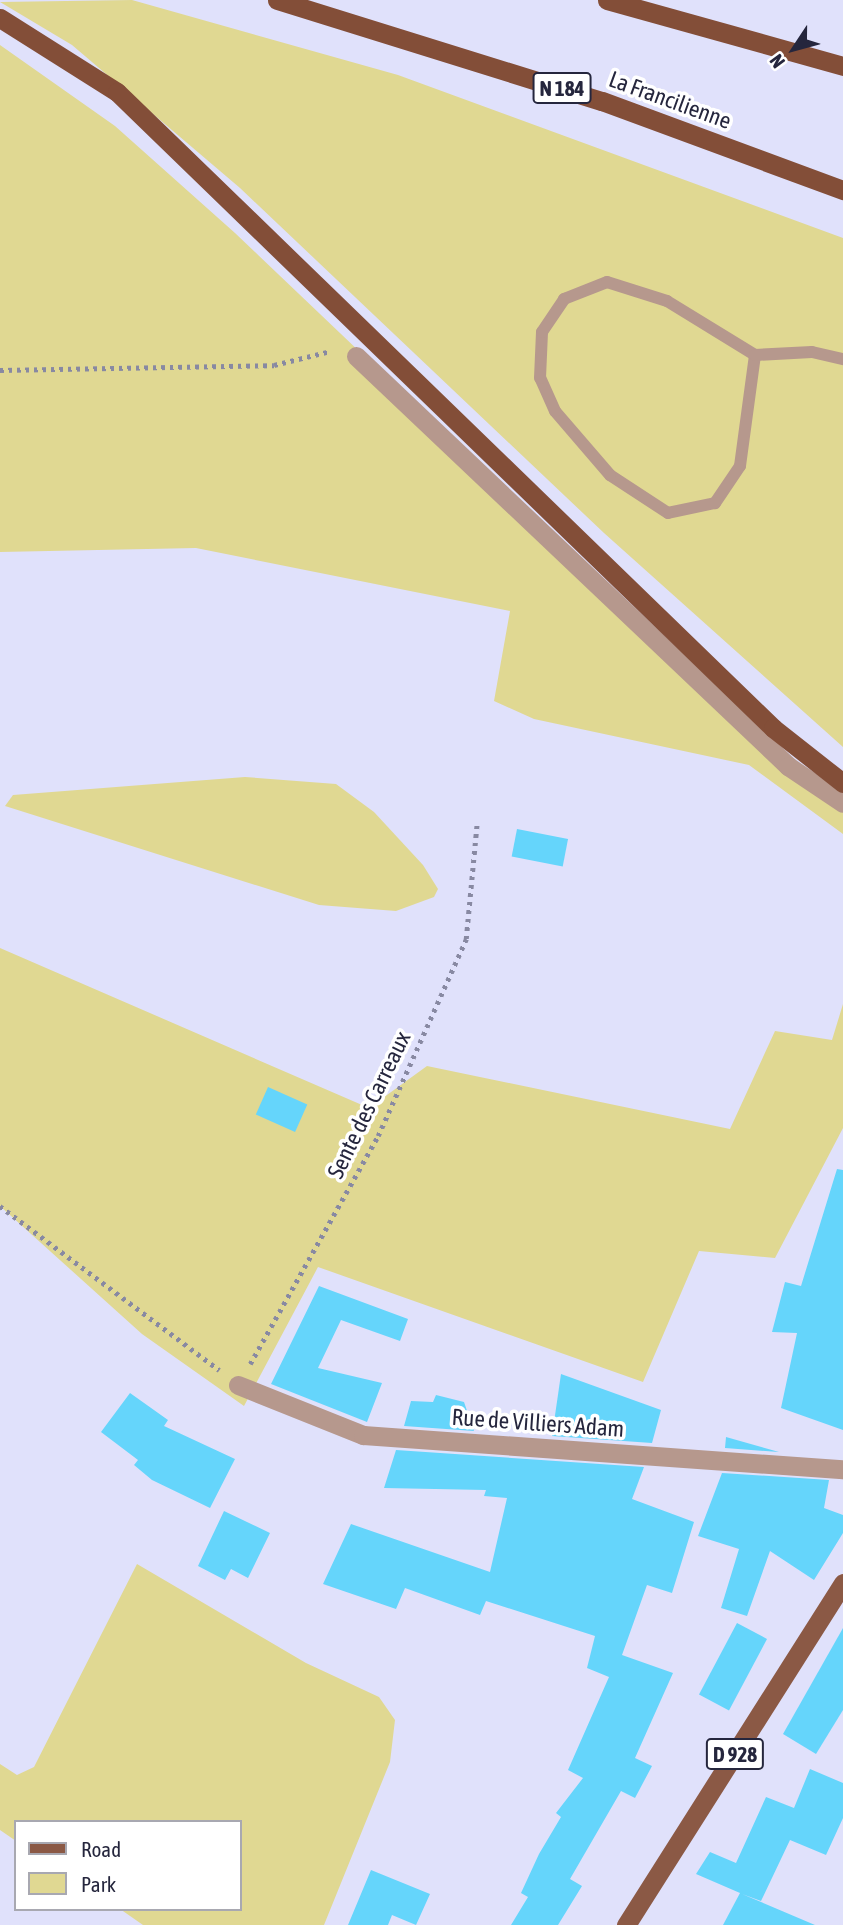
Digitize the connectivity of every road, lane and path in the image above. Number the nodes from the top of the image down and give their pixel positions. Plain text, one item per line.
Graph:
1 (278, 0) edge
2 (607, 0) edge
3 (0, 18) edge
4 (843, 66) edge
5 (843, 190) edge
6 (755, 355) junction
7 (355, 356) joint
8 (843, 359) edge
9 (0, 370) edge
10 (843, 783) edge
11 (843, 803) edge
12 (477, 823) dead end
13 (0, 1206) edge
14 (238, 1385) junction
15 (843, 1469) edge
16 (843, 1583) edge
17 (626, 1925) edge

1 - 5 highway, La Francilienne / N 184
2 - 4 highway
3 - 10 highway
6 - 6 lane
6 - 8 lane
7 - 9 path
7 - 11 street
12 - 14 path, Sente des Carreaux
13 - 14 path
14 - 15 street, Rue de Villiers Adam
16 - 17 main road, D 928

